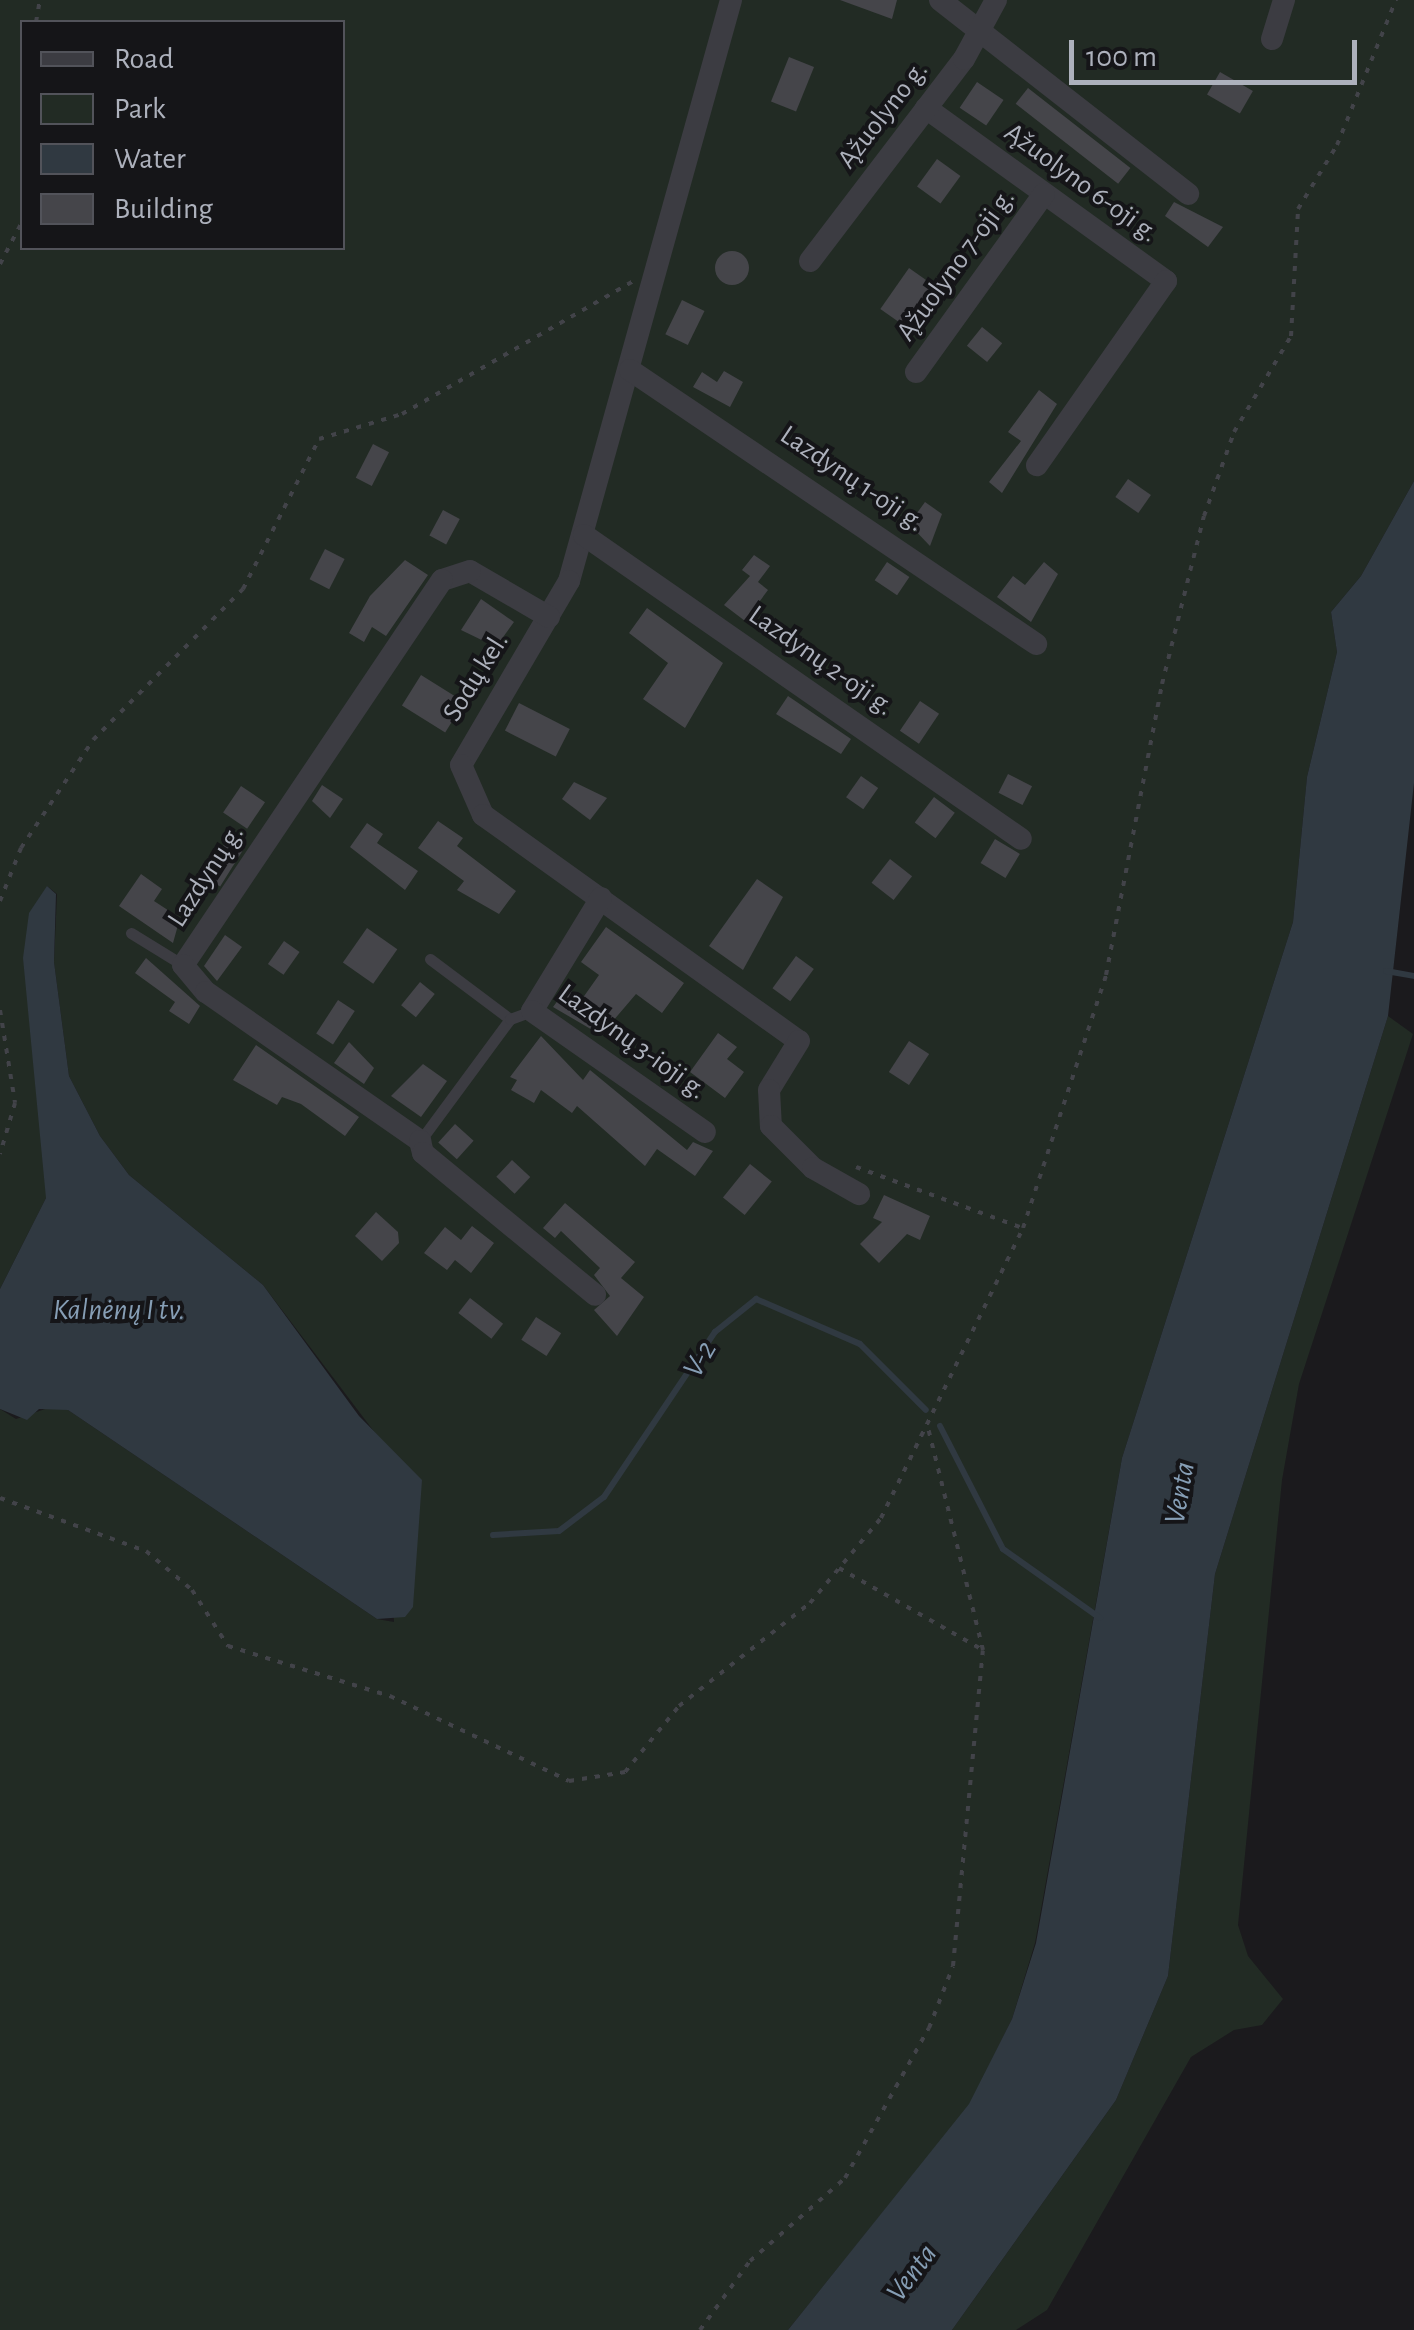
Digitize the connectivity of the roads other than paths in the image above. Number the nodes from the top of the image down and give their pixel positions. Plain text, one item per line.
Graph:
1 (731, 0) edge
2 (940, 0) edge
3 (996, 0) edge
4 (1284, 0) edge
5 (979, 32) junction
6 (1272, 39) dead end
7 (926, 108) junction
8 (1044, 194) junction
9 (1188, 194) dead end
10 (810, 261) dead end
11 (630, 370) junction
12 (916, 372) dead end
13 (1037, 465) dead end
14 (584, 534) junction
15 (549, 616) junction
16 (1036, 644) dead end
17 (1021, 839) dead end
18 (601, 898) junction
19 (131, 932) dead end
20 (430, 959) dead end
21 (183, 965) junction
22 (521, 1015) junction
23 (705, 1132) dead end
24 (420, 1141) junction
25 (859, 1194) dead end
26 (596, 1295) dead end

1 - 11 street, Sodų kel.
2 - 5 street
3 - 5 street, Ąžuolyno g.
4 - 6 street
5 - 7 street, Ąžuolyno g.
5 - 9 street
7 - 8 street, Ąžuolyno 6-oji g.
7 - 10 street, Ąžuolyno g.
8 - 12 street, Ąžuolyno 7-oji g.
8 - 13 street, Ąžuolyno 6-oji g.
11 - 14 street, Sodų kel.
11 - 16 street, Lazdynų 1-oji g.
14 - 15 street, Sodų kel.
14 - 17 street, Lazdynų 2-oji g.
15 - 18 street, Sodų kel.
15 - 21 street, Lazdynų g.
18 - 22 street, Lazdynų 3-ioji g.
18 - 25 street, Sodų kel.
19 - 21 lane
20 - 22 lane
21 - 24 street, Lazdynų g.
22 - 23 street, Lazdynų 3-ioji g.
22 - 24 lane
24 - 26 street, Lazdynų g.

